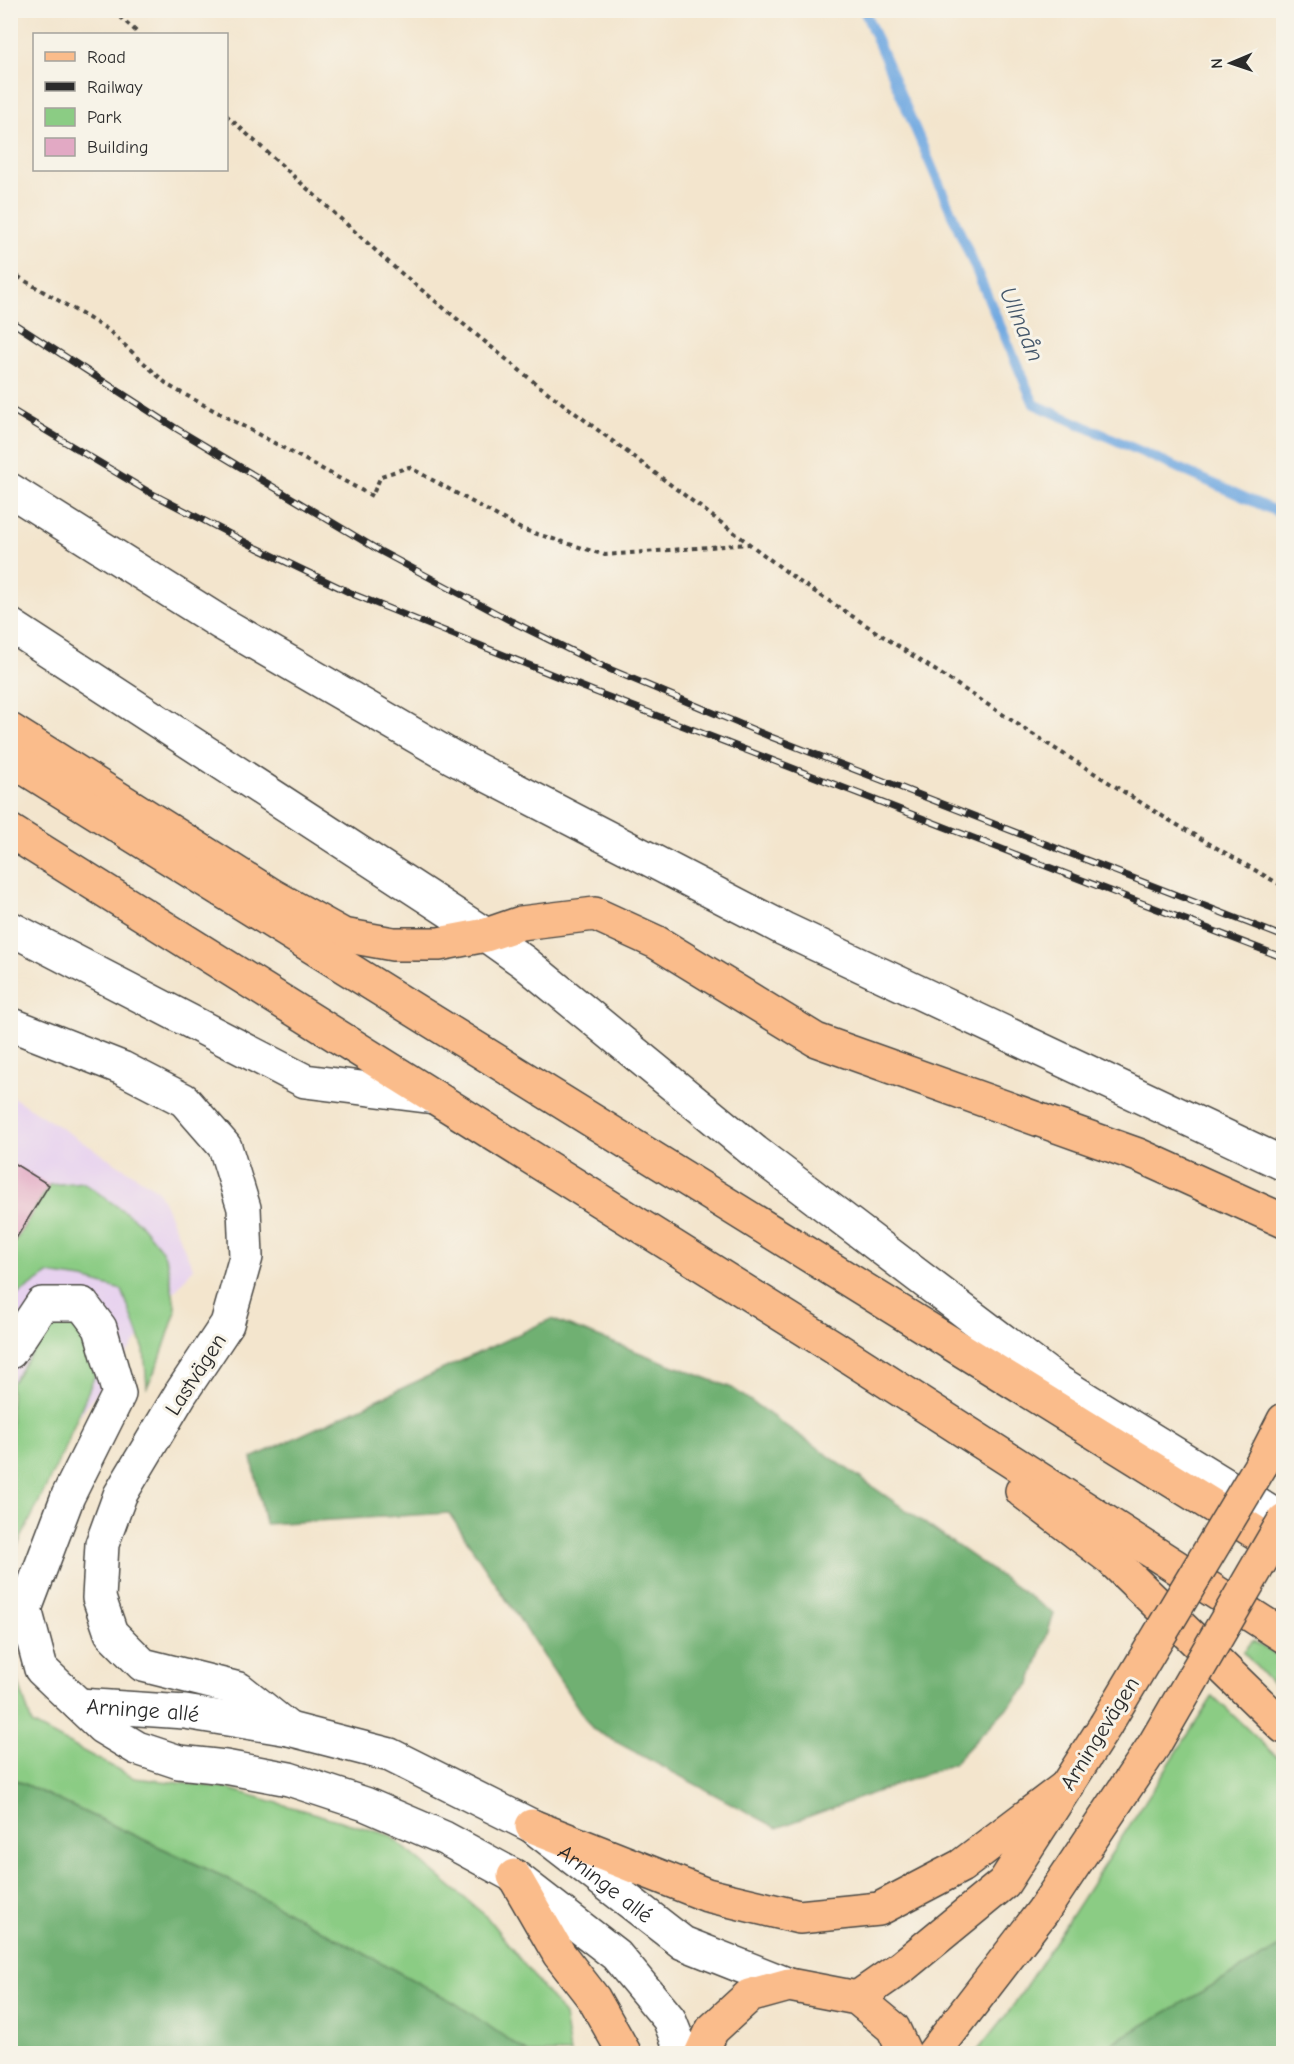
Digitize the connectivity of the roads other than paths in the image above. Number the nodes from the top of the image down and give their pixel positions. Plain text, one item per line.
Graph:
1 (10, 490) edge
2 (10, 625) edge
3 (10, 730) edge
4 (10, 759) edge
5 (10, 831) edge
6 (10, 928) edge
7 (486, 935) junction
8 (10, 1024) edge
9 (434, 1097) junction
10 (1284, 1164) edge
11 (1284, 1221) edge
12 (832, 1346) junction
13 (10, 1353) edge
14 (1284, 1419) edge
15 (1284, 1521) edge
16 (1284, 1550) edge
17 (1284, 1636) edge
18 (79, 1705) junction
19 (1284, 1727) edge
20 (289, 1729) junction
21 (1068, 1785) junction
22 (532, 1826) junction
23 (514, 1876) junction
24 (789, 1985) junction
25 (857, 1998) junction
26 (625, 2054) edge
27 (682, 2054) edge
28 (701, 2054) edge
29 (905, 2054) edge
30 (933, 2054) edge

1 - 10 street
2 - 7 street
3 - 7 main road
4 - 16 main road
5 - 9 main road
6 - 9 street
7 - 11 main road
7 - 15 street
8 - 20 street, Lastvägen
9 - 12 main road
12 - 17 main road
12 - 19 main road
13 - 18 street
14 - 21 main road, Arningevägen, bridge
15 - 30 main road, bridge
18 - 20 street, Arninge allé
18 - 23 street, Arninge allé
20 - 22 street, Arninge allé
21 - 22 main road
21 - 25 main road, Arningevägen
22 - 24 street, Arninge allé
23 - 26 main road
23 - 27 street, Arninge allé
24 - 25 main road
24 - 28 main road
25 - 29 main road

